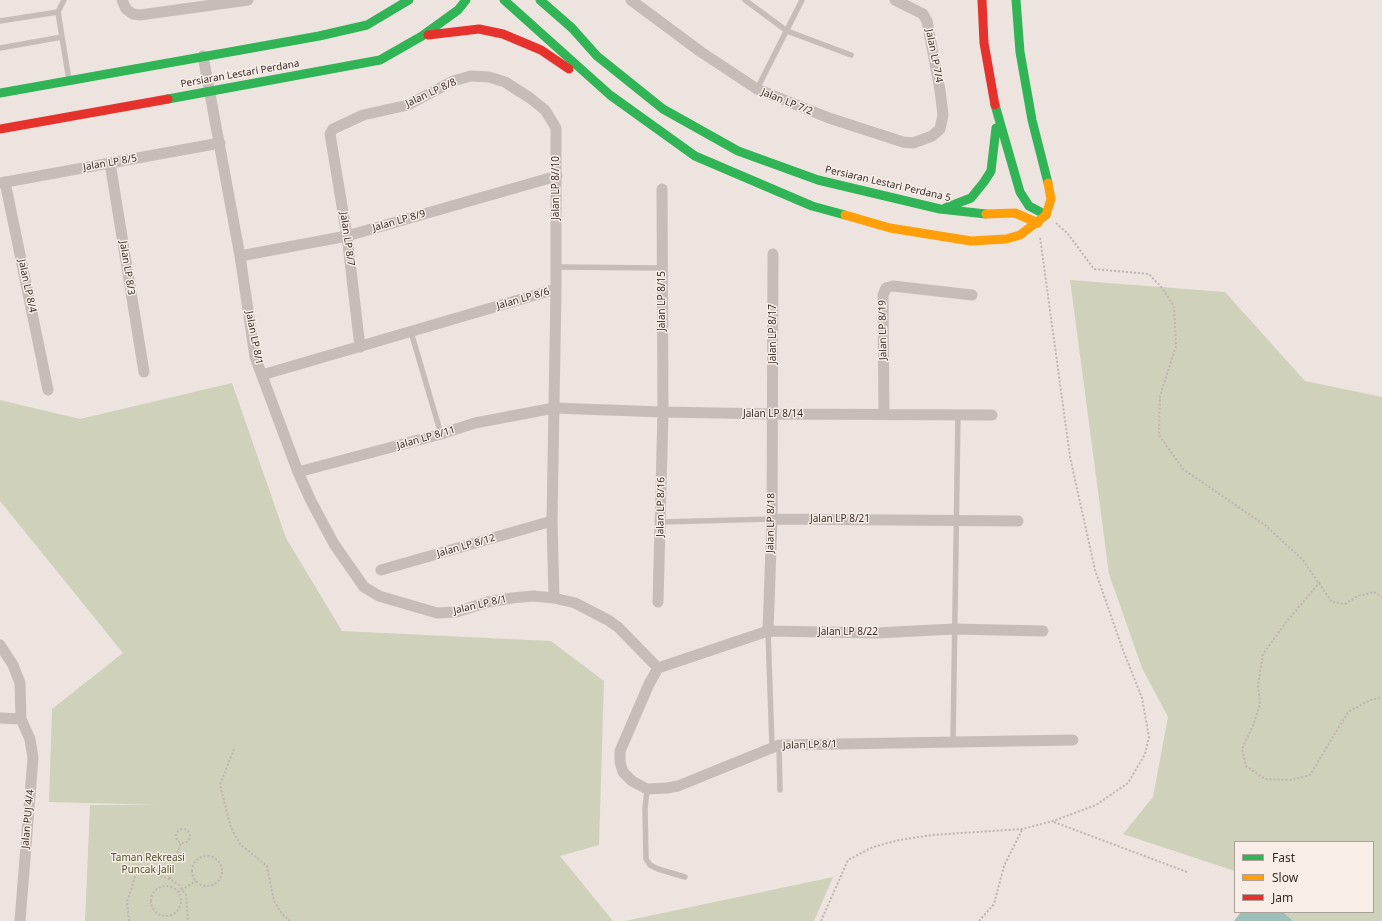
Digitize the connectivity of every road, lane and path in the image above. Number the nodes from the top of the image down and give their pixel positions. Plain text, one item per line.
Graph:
1 (64, 0) edge
2 (122, 0) edge
3 (246, 0) edge
4 (466, 0) edge
5 (504, 0) edge
6 (540, 0) edge
7 (630, 0) edge
8 (745, 0) edge
9 (802, 0) edge
10 (895, 0) edge
11 (982, 0) edge
12 (1016, 0) edge
13 (406, 2) edge
14 (560, 7) dead end
15 (58, 12) junction
16 (0, 21) edge
17 (572, 28) junction
18 (787, 30) junction
19 (422, 36) junction
20 (62, 37) junction
21 (0, 48) edge
22 (851, 55) dead end
23 (203, 56) junction
24 (70, 81) junction
25 (757, 89) junction
26 (211, 91) junction
27 (0, 93) edge
28 (610, 95) junction
29 (530, 98) joint
30 (997, 117) junction
31 (0, 129) edge
32 (940, 129) joint
33 (331, 132) joint
34 (220, 143) junction
35 (110, 163) junction
36 (557, 176) junction
37 (2, 182) edge
38 (662, 189) dead end
39 (940, 209) junction
40 (1046, 215) junction
41 (1038, 223) junction
42 (347, 236) junction
43 (773, 254) dead end
44 (240, 256) junction
45 (556, 266) junction
46 (662, 268) junction
47 (556, 289) junction
48 (972, 295) dead end
49 (411, 332) junction
50 (360, 347) junction
51 (144, 372) dead end
52 (262, 375) junction
53 (48, 390) dead end
54 (554, 408) junction
55 (663, 412) junction
56 (884, 413) junction
57 (772, 414) junction
58 (958, 415) junction
59 (992, 415) dead end
60 (441, 434) junction
61 (298, 472) junction
62 (772, 519) junction
63 (958, 519) junction
64 (552, 521) junction
65 (1018, 521) dead end
66 (662, 522) junction
67 (381, 570) dead end
68 (1320, 582) junction
69 (1382, 597) edge
70 (554, 598) junction
71 (658, 602) dead end
72 (954, 629) junction
73 (1043, 631) dead end
74 (768, 632) junction
75 (0, 645) edge
76 (658, 668) junction
77 (1382, 697) edge
78 (0, 718) edge
79 (21, 719) junction
80 (1073, 740) dead end
81 (953, 742) junction
82 (776, 746) junction
83 (234, 749) dead end
84 (647, 789) junction
85 (780, 790) dead end
86 (1053, 821) junction
87 (1022, 829) junction
88 (181, 843) junction
89 (139, 864) dead end
90 (137, 870) junction
91 (1187, 872) dead end
92 (685, 877) dead end
93 (170, 879) junction
94 (196, 881) junction
95 (183, 890) junction
96 (178, 892) junction
97 (20, 921) edge
98 (128, 921) edge
99 (188, 921) edge
100 (290, 921) edge
101 (821, 921) edge
102 (979, 921) edge

1 - 15 lane
2 - 3 street
4 - 19 street, Persiaran Lestari Perdana
5 - 28 street
6 - 17 street, Persiaran Lestari Perdana 5
7 - 25 street, Jalan LP 7/2
8 - 18 lane
9 - 18 lane
10 - 32 street, Jalan LP 7/4
11 - 30 street
12 - 40 street
13 - 23 street
14 - 17 street
15 - 16 lane
15 - 20 lane
17 - 39 street, Persiaran Lestari Perdana 5
18 - 22 lane
18 - 25 lane
19 - 26 street, Persiaran Lestari Perdana
19 - 28 street
20 - 21 lane
20 - 24 lane
23 - 24 street
23 - 26 street, Jalan LP 8/1
24 - 27 street
25 - 32 street, Jalan LP 7/2
26 - 31 street, Persiaran Lestari Perdana
26 - 34 street, Jalan LP 8/1
28 - 41 street
29 - 33 street, Jalan LP 8/8
29 - 36 street, Jalan LP 8//10
30 - 39 street
30 - 40 street
33 - 42 street, Jalan LP 8/7
34 - 35 street, Jalan LP 8/5
34 - 44 street, Jalan LP 8/1
35 - 37 street, Jalan LP 8/5
35 - 51 street, Jalan LP 8/3
36 - 42 street, Jalan LP 8/9
36 - 45 street, Jalan LP 8//10
37 - 53 street, Jalan LP 8/4
38 - 46 street, Jalan LP 8/15
39 - 41 street, Persiaran Lestari Perdana 5
40 - 41 street
40 - 68 path
41 - 86 path
42 - 44 street, Jalan LP 8/9
42 - 50 street, Jalan LP 8/7
43 - 57 street, Jalan LP 8/17
44 - 52 street, Jalan LP 8/1
45 - 46 lane
45 - 47 street, Jalan LP 8//10
46 - 55 street, Jalan LP 8/15
47 - 49 street, Jalan LP 8/6
47 - 54 street, Jalan LP 8/6
48 - 56 street, Jalan LP 8/19
49 - 50 street, Jalan LP 8/6
49 - 60 lane
50 - 52 street, Jalan LP 8/6
52 - 61 street, Jalan LP 8/1
54 - 55 street, Jalan LP 8/14
54 - 60 street, Jalan LP 8/11
54 - 64 street, Jalan LP 8/6
55 - 57 street, Jalan LP 8/14
55 - 66 street, Jalan LP 8/16
56 - 57 street, Jalan LP 8/14
56 - 58 street, Jalan LP 8/14
57 - 62 street, Jalan LP 8/18
58 - 59 street, Jalan LP 8/14
58 - 63 lane
60 - 61 street, Jalan LP 8/11
61 - 70 street, Jalan LP 8/1
62 - 63 street, Jalan LP 8/21
62 - 66 lane, Jalan LP 8/21
62 - 74 street, Jalan LP 8/18
63 - 65 street, Jalan LP 8/21
63 - 72 lane
64 - 67 street, Jalan LP 8/12
64 - 70 street, Jalan LP 8/6
66 - 71 street, Jalan LP 8/16
68 - 69 path
68 - 77 path
70 - 76 street, Jalan LP 8/1
72 - 73 street, Jalan LP 8/22
72 - 74 street, Jalan LP 8/22
72 - 81 lane
74 - 76 street, Jalan LP 8/22
74 - 82 lane
75 - 79 street
76 - 84 street
78 - 79 street
79 - 97 street, Jalan PUJ 4/4
80 - 81 street, Jalan LP 8/1
81 - 82 street, Jalan LP 8/1
82 - 84 street, Jalan LP 8/1
82 - 85 lane
83 - 100 path
84 - 92 lane
86 - 87 path
86 - 91 path
87 - 101 path
87 - 102 path
88 - 88 path
88 - 93 path
89 - 90 path
90 - 93 path
90 - 98 path
93 - 95 path
94 - 94 path
94 - 95 path
95 - 96 path
95 - 99 path
96 - 96 path

